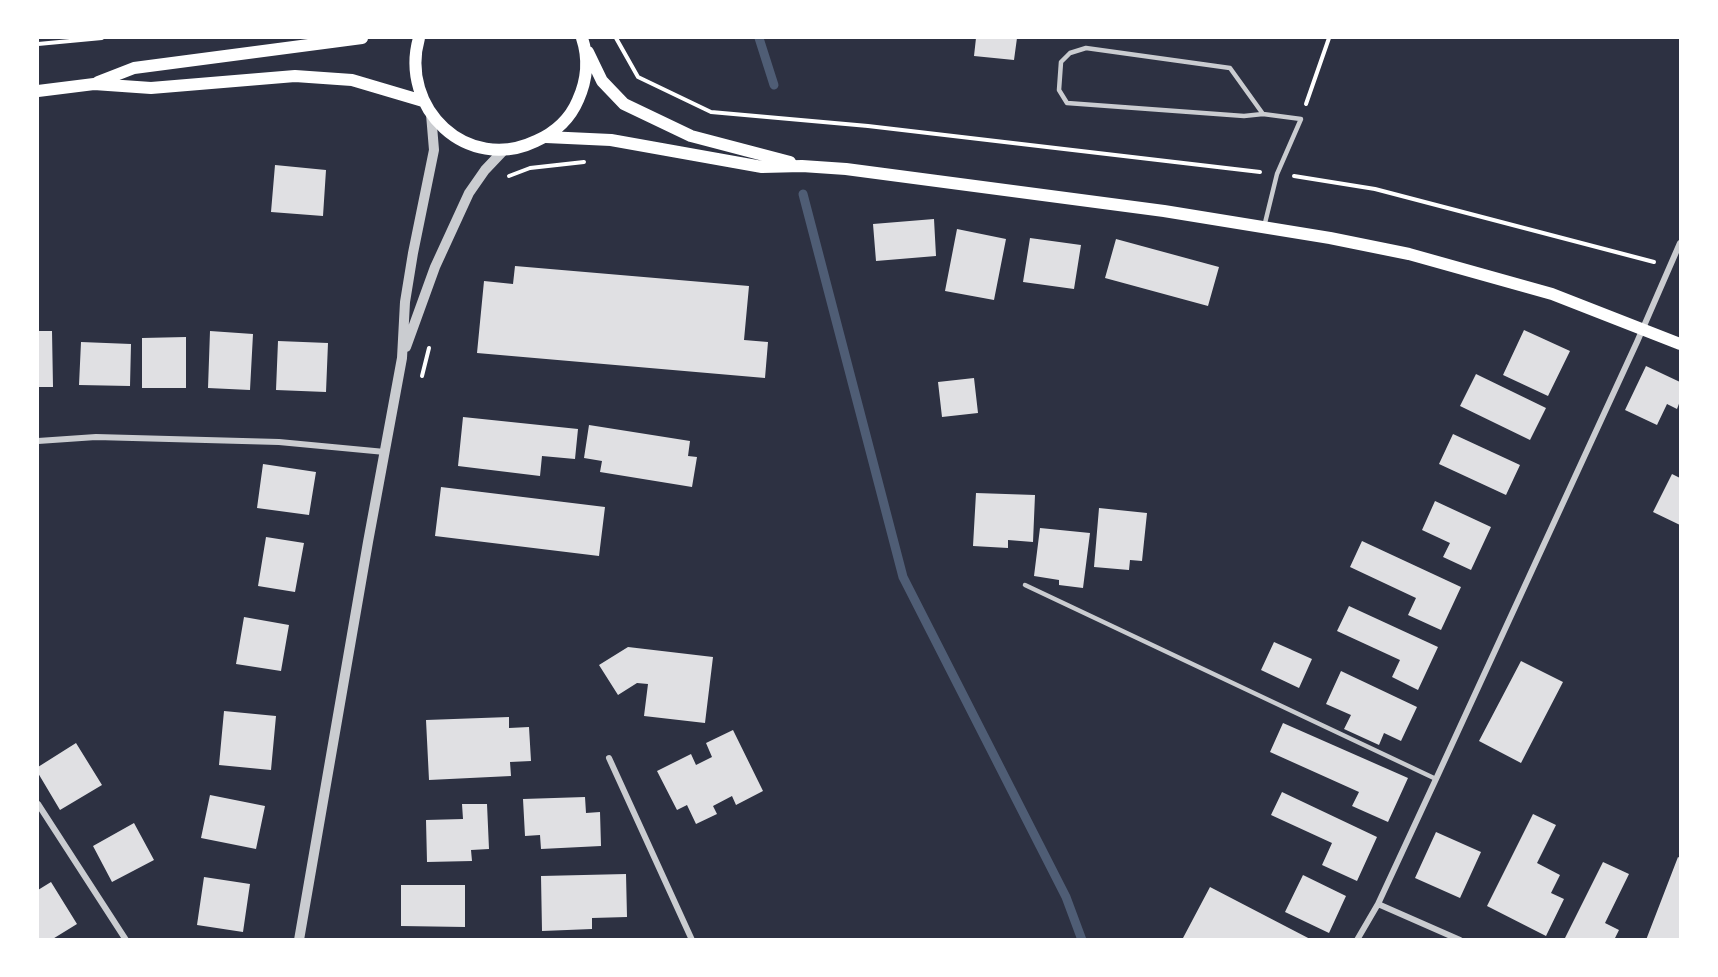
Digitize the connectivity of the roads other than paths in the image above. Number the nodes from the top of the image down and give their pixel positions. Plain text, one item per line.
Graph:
1 (362, 38) edge
2 (419, 38) edge
3 (583, 41) edge
4 (94, 84) junction
5 (38, 91) edge
6 (423, 101) junction
7 (431, 114) junction
8 (1263, 114) junction
9 (546, 137) junction
10 (504, 150) junction
11 (802, 166) junction
12 (1264, 227) junction
13 (1680, 243) edge
14 (1642, 329) junction
15 (1680, 344) edge
16 (402, 358) junction
17 (38, 441) edge
18 (384, 452) junction
19 (1025, 585) dead end
20 (609, 758) dead end
21 (1436, 780) junction
22 (38, 804) edge
23 (1378, 904) junction
24 (126, 939) edge
25 (299, 939) edge
26 (692, 939) edge
27 (1357, 939) edge
28 (1460, 939) edge

1 - 4 main road
2 - 6 main road
3 - 9 main road
3 - 11 main road
4 - 5 main road
4 - 6 main road
6 - 7 main road
7 - 10 main road
7 - 16 street
8 - 8 lane
8 - 12 lane
9 - 10 main road
9 - 11 main road
10 - 16 street
11 - 12 main road
12 - 14 main road
13 - 14 street
14 - 15 main road
14 - 21 street
16 - 18 street
17 - 18 street
18 - 25 street
19 - 21 lane
20 - 26 street
21 - 23 street
22 - 24 street
23 - 27 street
23 - 28 street

